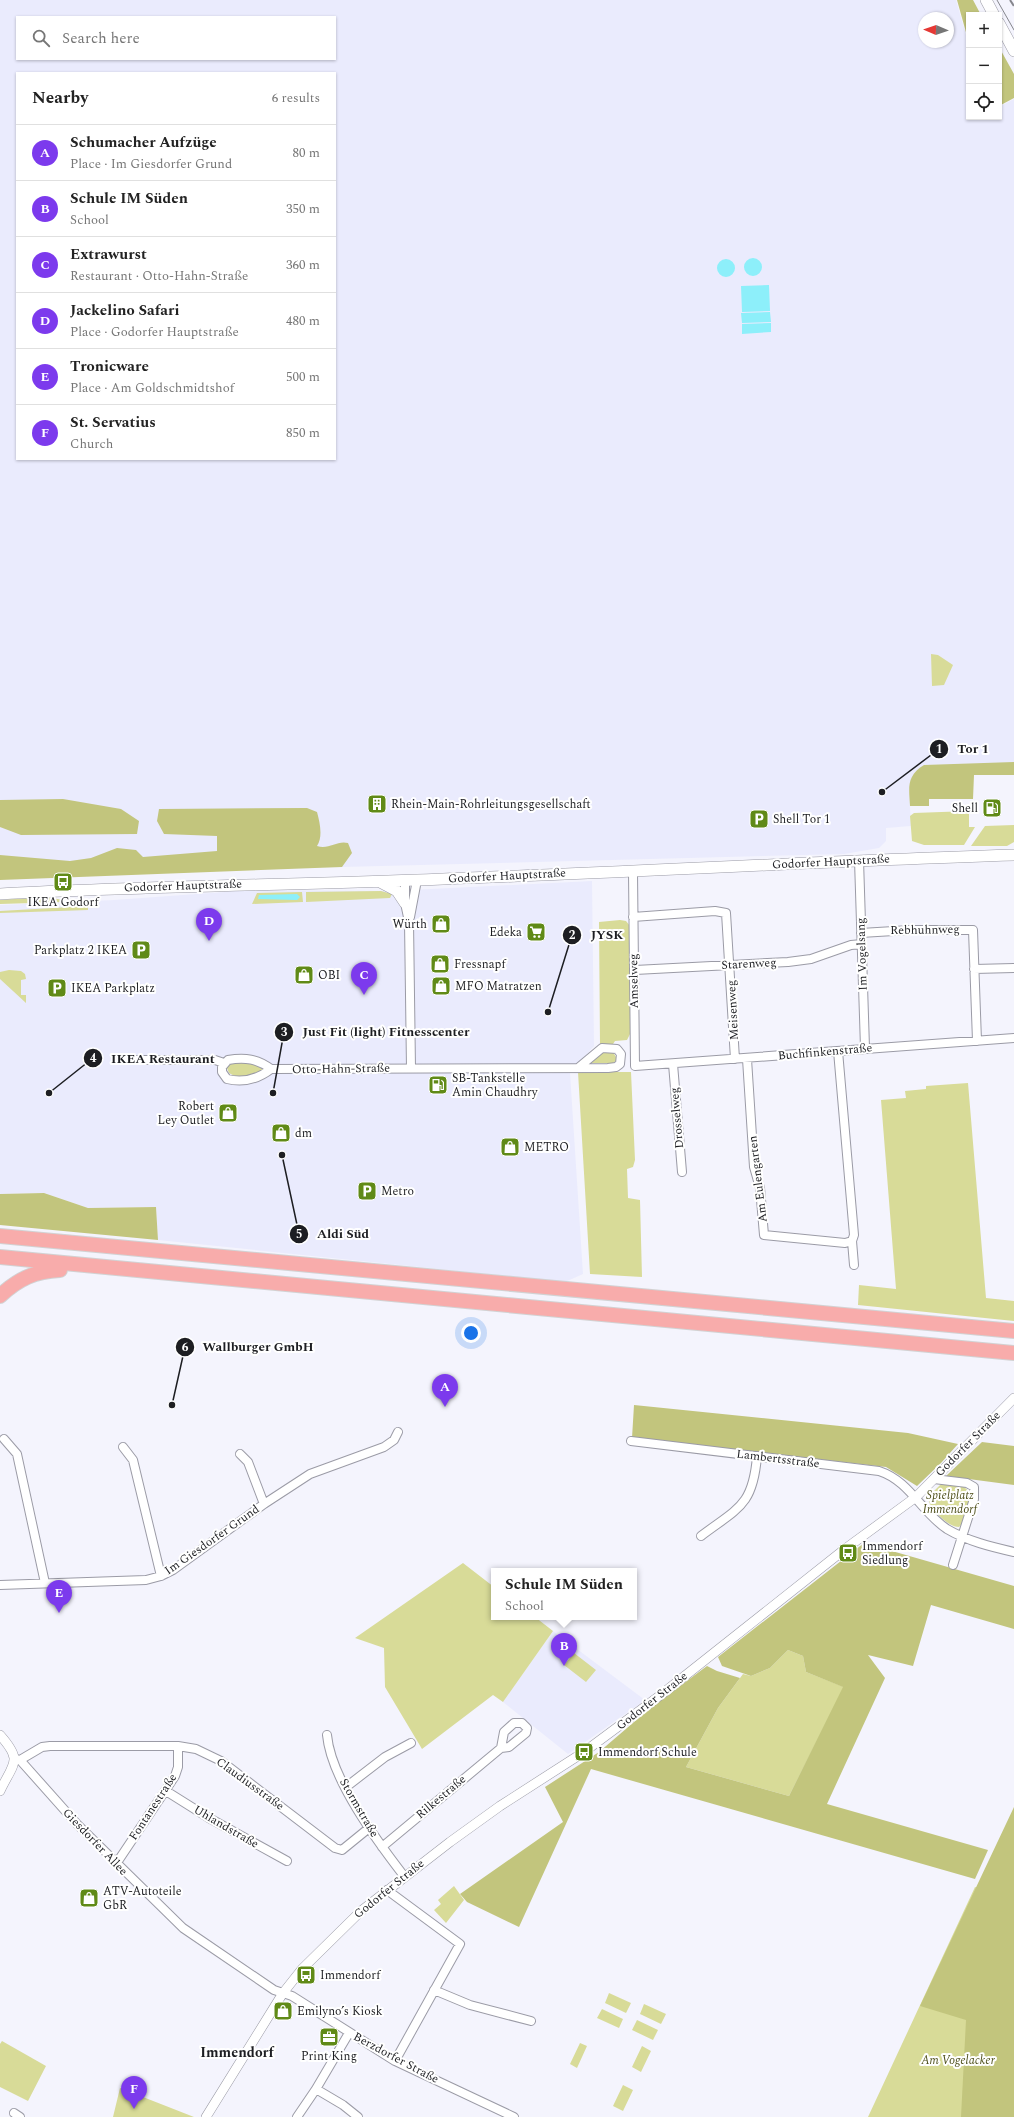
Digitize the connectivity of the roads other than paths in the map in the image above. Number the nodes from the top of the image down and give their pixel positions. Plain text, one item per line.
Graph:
1 (986, 0) edge
2 (992, 12) edge
3 (1002, 29) edge
4 (1014, 51) edge
5 (1014, 855) edge
6 (859, 860) junction
7 (633, 872) junction
8 (417, 880) junction
9 (405, 881) junction
10 (380, 882) junction
11 (0, 894) edge
12 (405, 903) junction
13 (633, 917) junction
14 (409, 922) junction
15 (861, 933) junction
16 (862, 944) junction
17 (730, 965) junction
18 (1014, 968) edge
19 (974, 969) junction
20 (635, 970) junction
21 (1014, 1038) edge
22 (977, 1041) junction
23 (866, 1048) junction
24 (838, 1051) junction
25 (747, 1058) junction
26 (736, 1059) junction
27 (130, 1060) dead end
28 (224, 1062) junction
29 (673, 1064) junction
30 (635, 1066) joint
31 (411, 1068) junction
32 (578, 1068) junction
33 (271, 1070) junction
34 (682, 1172) dead end
35 (0, 1236) edge
36 (852, 1241) junction
37 (0, 1257) edge
38 (854, 1265) dead end
39 (100, 1267) junction
40 (0, 1296) edge
41 (1014, 1331) edge
42 (1014, 1353) edge
43 (1014, 1398) edge
44 (398, 1432) dead end
45 (4, 1439) dead end
46 (631, 1441) dead end
47 (123, 1447) dead end
48 (240, 1454) dead end
49 (757, 1456) junction
50 (934, 1479) junction
51 (916, 1497) junction
52 (264, 1504) junction
53 (701, 1536) dead end
54 (962, 1536) junction
55 (1014, 1552) edge
56 (953, 1565) dead end
57 (161, 1576) junction
58 (45, 1583) junction
59 (0, 1585) edge
60 (0, 1735) edge
61 (327, 1735) dead end
62 (411, 1743) dead end
63 (178, 1746) junction
64 (501, 1748) dead end
65 (18, 1760) junction
66 (346, 1787) junction
67 (166, 1790) junction
68 (0, 1791) edge
69 (369, 1828) junction
70 (382, 1847) junction
71 (286, 1861) dead end
72 (116, 1864) junction
73 (404, 1876) junction
74 (387, 1890) junction
75 (434, 1990) junction
76 (283, 1992) junction
77 (531, 2022) dead end
78 (348, 2033) junction
79 (395, 2061) junction
80 (316, 2089) junction
81 (206, 2117) edge
82 (297, 2117) edge
83 (358, 2117) edge
84 (514, 2117) edge

1 - 2 main road
3 - 4 main road
5 - 6 main road, Godorfer Hauptstraße
6 - 7 main road, Godorfer Hauptstraße
6 - 15 street, Im Vogelsang
7 - 8 main road, Godorfer Hauptstraße
7 - 13 street, Amselweg
8 - 9 main road, Godorfer Hauptstraße
8 - 14 street
9 - 10 main road, Godorfer Hauptstraße
9 - 12 street
10 - 11 main road, Godorfer Hauptstraße
10 - 12 main road
12 - 14 street
13 - 17 street, Meisenweg
13 - 20 street, Amselweg
14 - 31 street
15 - 16 street, Im Vogelsang
15 - 19 street, Rebhuhnweg
16 - 17 street, Starenweg
16 - 23 street, Im Vogelsang
17 - 20 street, Starenweg
17 - 26 street, Meisenweg
18 - 19 street
19 - 22 street, Rebhuhnweg
20 - 30 street, Amselweg
21 - 22 street, Buchfinkenstraße
22 - 23 street, Buchfinkenstraße
23 - 24 street, Buchfinkenstraße
24 - 25 street, Buchfinkenstraße
24 - 36 street
25 - 26 street, Buchfinkenstraße
25 - 36 street, Am Eulengarten
26 - 29 street, Buchfinkenstraße
27 - 28 street, Otto-Hahn-Straße
28 - 33 street, Otto-Hahn-Straße
28 - 33 street, Otto-Hahn-Straße
29 - 30 street, Buchfinkenstraße
29 - 34 street, Drosselweg
31 - 32 street, Otto-Hahn-Straße
31 - 33 street, Otto-Hahn-Straße
32 - 32 street, Otto-Hahn-Straße
35 - 41 highway
36 - 38 street
37 - 39 highway
39 - 40 highway
39 - 42 highway
43 - 50 street, Godorfer Straße
44 - 52 street, Im Giesdorfer Grund
45 - 58 street
46 - 49 street, Lambertsstraße
47 - 57 street
48 - 52 street, Im Giesdorfer Grund
49 - 51 street, Lambertsstraße
49 - 53 street
50 - 51 street, Godorfer Straße
50 - 54 street
51 - 54 street, Lambertsstraße
51 - 73 street, Godorfer Straße
52 - 57 street, Im Giesdorfer Grund
54 - 55 street, Lambertsstraße
54 - 56 street
57 - 58 street, Im Giesdorfer Grund
58 - 59 street, Im Giesdorfer Grund
60 - 65 street, Giesdorfer Allee
61 - 66 street, Stormstraße
62 - 66 street
63 - 65 street, Claudiusstraße
63 - 67 street, Fontanestraße
63 - 69 street, Claudiusstraße
64 - 70 street, Rilkestraße
65 - 68 street
65 - 72 street, Giesdorfer Allee
66 - 69 street, Stormstraße
67 - 71 street, Uhlandstraße
67 - 72 street, Fontanestraße
69 - 70 street, Stormstraße
70 - 73 street, Stormstraße
72 - 76 street, Giesdorfer Allee
73 - 74 street, Godorfer Straße
74 - 75 street
74 - 76 street, Godorfer Straße
75 - 77 street
75 - 79 street
76 - 78 street, Berzdorfer Straße
76 - 81 street, Godorfer Straße
78 - 79 street, Berzdorfer Straße
78 - 80 street
79 - 84 street, Berzdorfer Straße
80 - 82 street
80 - 83 street

